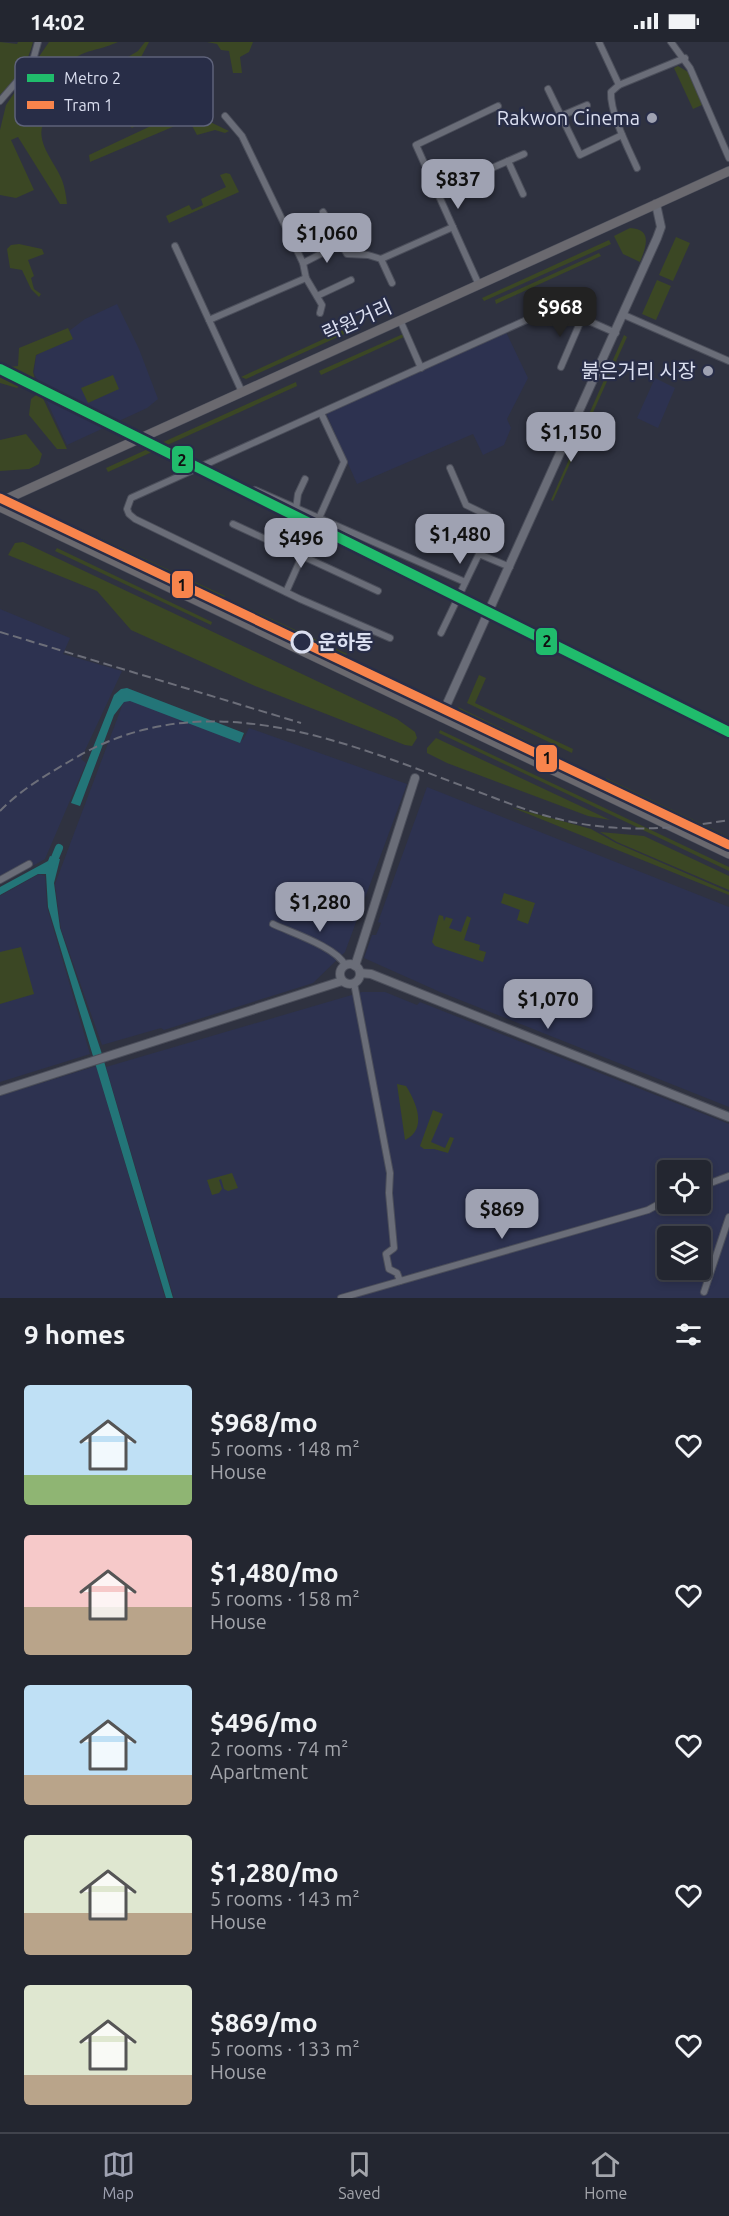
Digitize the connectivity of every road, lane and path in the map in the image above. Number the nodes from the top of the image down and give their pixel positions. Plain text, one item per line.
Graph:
1 (38, 42) edge
2 (599, 42) edge
3 (671, 42) edge
4 (34, 57) edge
5 (685, 58) junction
6 (15, 84) edge
7 (619, 85) junction
8 (548, 89) dead end
9 (0, 101) edge
10 (587, 105) dead end
11 (498, 106) dead end
12 (225, 116) dead end
13 (561, 116) junction
14 (622, 135) junction
15 (524, 154) dead end
16 (729, 158) edge
17 (508, 161) junction
18 (637, 168) dead end
19 (729, 171) edge
20 (437, 192) junction
21 (523, 194) dead end
22 (656, 204) junction
23 (323, 212) dead end
24 (453, 227) junction
25 (340, 244) junction
26 (175, 246) dead end
27 (381, 259) junction
28 (303, 263) junction
29 (306, 278) junction
30 (351, 280) dead end
31 (392, 284) dead end
32 (479, 285) junction
33 (317, 296) junction
34 (320, 314) dead end
35 (624, 315) junction
36 (582, 318) junction
37 (209, 320) junction
38 (400, 320) junction
39 (616, 333) junction
40 (729, 362) edge
41 (561, 367) dead end
42 (421, 368) junction
43 (242, 392) junction
44 (321, 413) junction
45 (450, 468) dead end
46 (305, 479) dead end
47 (255, 490) dead end
48 (0, 502) edge
49 (0, 507) edge
50 (296, 509) junction
51 (319, 519) junction
52 (233, 524) dead end
53 (479, 554) junction
54 (303, 556) junction
55 (510, 567) junction
56 (465, 582) junction
57 (378, 591) dead end
58 (286, 592) junction
59 (441, 633) dead end
60 (390, 638) dead end
61 (441, 717) junction
62 (415, 778) dead end
63 (729, 854) edge
64 (29, 864) dead end
65 (0, 880) edge
66 (273, 924) dead end
67 (353, 968) junction
68 (342, 981) junction
69 (354, 983) junction
70 (0, 1091) edge
71 (729, 1117) edge
72 (729, 1176) edge
73 (711, 1183) edge
74 (657, 1205) edge
75 (729, 1217) edge
76 (400, 1281) junction
77 (704, 1292) dead end
78 (341, 1298) edge

1 - 4 street
2 - 7 street
3 - 5 street
5 - 7 street
5 - 16 street
6 - 9 street
7 - 14 street
8 - 13 street
10 - 13 street
11 - 20 street
12 - 28 street
13 - 14 street
14 - 18 street
15 - 17 street
17 - 20 street
17 - 21 street
19 - 22 main road, 락원거리
20 - 24 street
22 - 32 main road, 락원거리
22 - 35 street
23 - 25 street
24 - 27 street
24 - 32 street
25 - 27 street
25 - 28 street
26 - 37 street
27 - 31 street
28 - 29 street
29 - 33 street
29 - 37 street
30 - 33 street
32 - 38 main road, 락원거리
33 - 34 street
35 - 39 street
35 - 40 street
36 - 39 street
36 - 41 street
36 - 42 street
37 - 43 street
38 - 42 street
38 - 43 main road, 락원거리
39 - 55 street
42 - 44 street
43 - 48 main road, 락원거리
44 - 51 street
44 - 58 street
45 - 53 street
46 - 50 street
47 - 50 street
49 - 61 main road
50 - 51 street
51 - 54 street
51 - 56 street
52 - 54 street
53 - 55 street
53 - 56 street
54 - 57 street
54 - 58 street
55 - 61 street
56 - 59 street
58 - 60 street
61 - 63 main road
62 - 67 street
64 - 65 street
66 - 67 street
67 - 68 street
67 - 69 street
67 - 71 street
68 - 69 street
68 - 70 street
69 - 76 street
72 - 73 street
74 - 76 street
75 - 77 street
76 - 78 street

